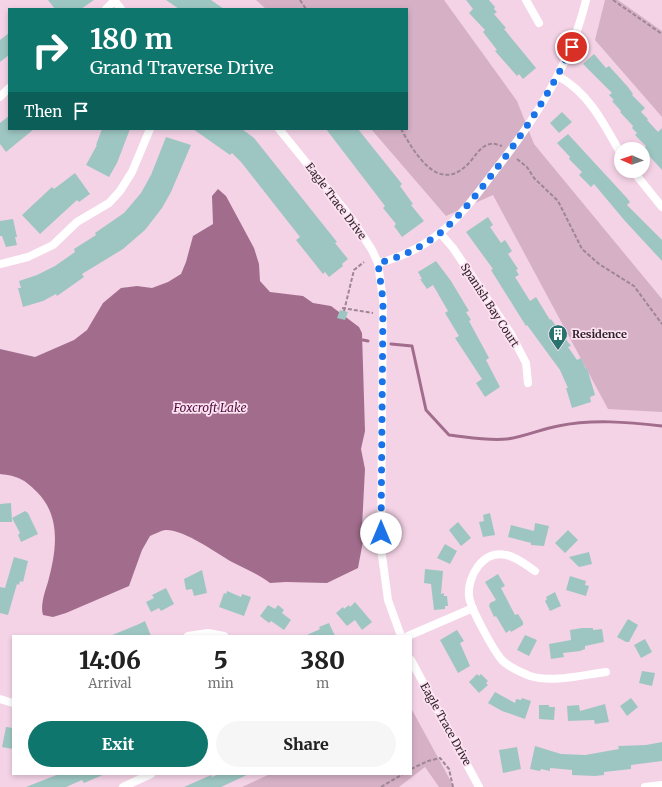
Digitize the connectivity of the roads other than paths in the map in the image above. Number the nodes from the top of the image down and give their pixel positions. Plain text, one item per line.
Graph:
1 (114, 0) edge
2 (526, 0) edge
3 (586, 0) edge
4 (107, 8) edge
5 (120, 8) edge
6 (539, 23) dead end
7 (558, 76) junction
8 (8, 89) edge
9 (0, 97) edge
10 (150, 130) edge
11 (280, 130) edge
12 (614, 142) edge
13 (639, 178) edge
14 (662, 207) edge
15 (440, 232) junction
16 (378, 263) junction
17 (0, 264) edge
18 (528, 383) dead end
19 (535, 571) dead end
20 (473, 608) junction
21 (195, 635) edge
22 (219, 635) edge
23 (401, 635) edge
24 (410, 635) edge
25 (412, 662) edge
26 (606, 672) dead end
27 (0, 699) edge
28 (12, 703) edge
29 (149, 775) edge
30 (662, 785) edge
31 (123, 787) edge
32 (479, 787) edge
33 (645, 787) edge

1 - 4 street
1 - 5 street
2 - 6 street
3 - 7 street
7 - 12 street
7 - 15 street
8 - 9 street
10 - 17 street
11 - 16 street, Eagle Trace Drive
13 - 14 street
15 - 16 street
15 - 18 street, Spanish Bay Court
16 - 23 street, Eagle Trace Drive
19 - 20 street
20 - 24 street
20 - 26 street
21 - 22 street
25 - 32 street, Eagle Trace Drive
27 - 28 street
29 - 31 street
30 - 33 street

